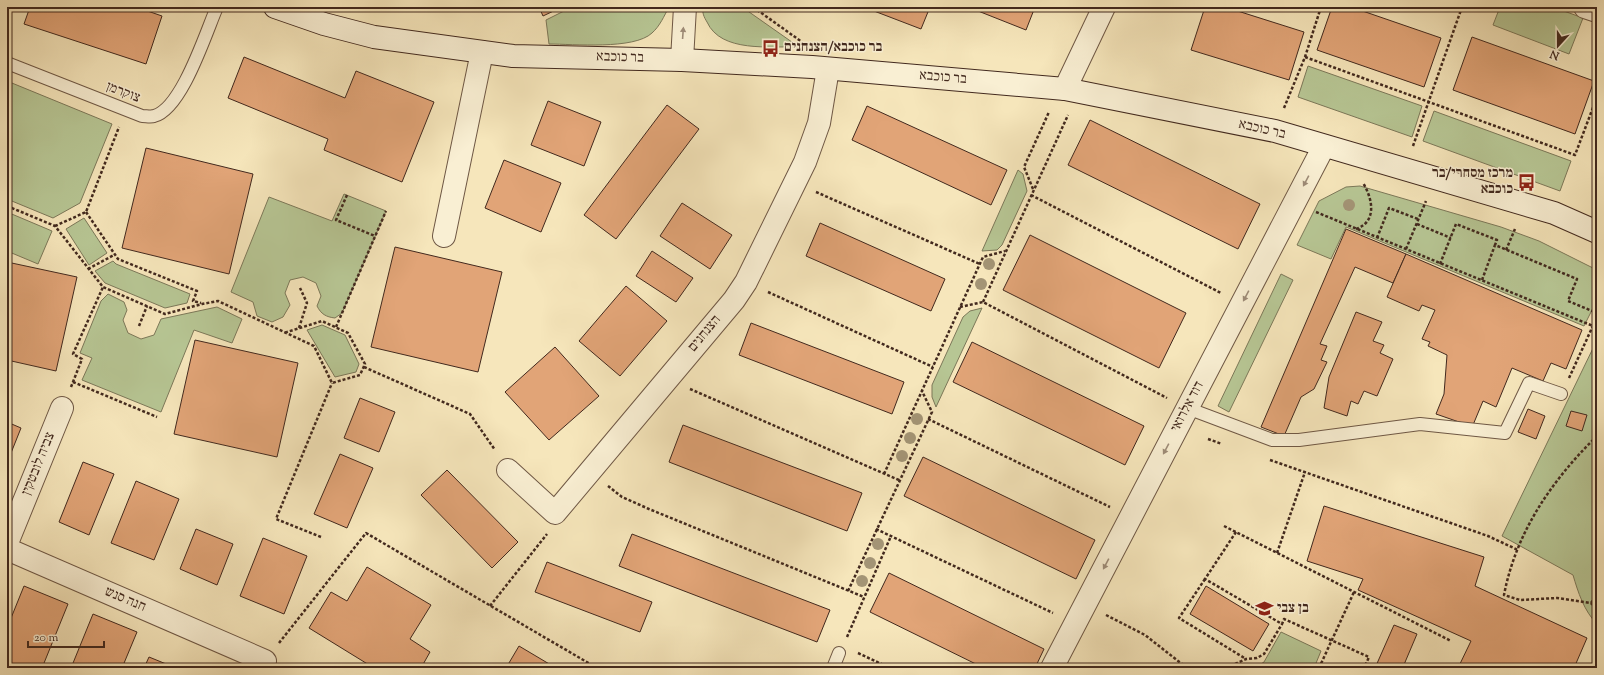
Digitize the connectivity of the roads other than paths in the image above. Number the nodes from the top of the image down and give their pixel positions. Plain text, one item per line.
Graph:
1 (217, 7) edge
2 (275, 7) edge
3 (685, 7) edge
4 (1104, 7) edge
5 (1585, 7) edge
6 (1597, 11) edge
7 (482, 52) junction
8 (682, 60) junction
9 (7, 63) edge
10 (820, 68) junction
11 (1068, 90) junction
12 (1324, 146) junction
13 (1597, 232) edge
14 (444, 236) dead end
15 (1561, 394) road end
16 (62, 408) road end
17 (1187, 408) junction
18 (508, 470) road end
19 (7, 543) edge
20 (7, 549) edge
21 (841, 650) road end
22 (265, 661) road end
23 (833, 668) edge
24 (1052, 668) edge

1 - 9 lane, צוקרמן
2 - 7 street, בר כוכבא
8 -> 3 street
4 - 11 street
5 - 6 street
7 - 8 street, בר כוכבא
7 - 14 street
8 - 10 street, בר כוכבא
10 - 11 street, בר כוכבא
10 - 18 street, הצנחנים
11 - 12 street, בר כוכבא
12 - 13 street, בר כוכבא
12 -> 17 street, דוד אלרואי
15 - 17 lane
16 - 19 street, צביה לובטקין
17 -> 24 street, דוד אלרואי
20 - 22 street, חנה סנש
21 - 23 lane

